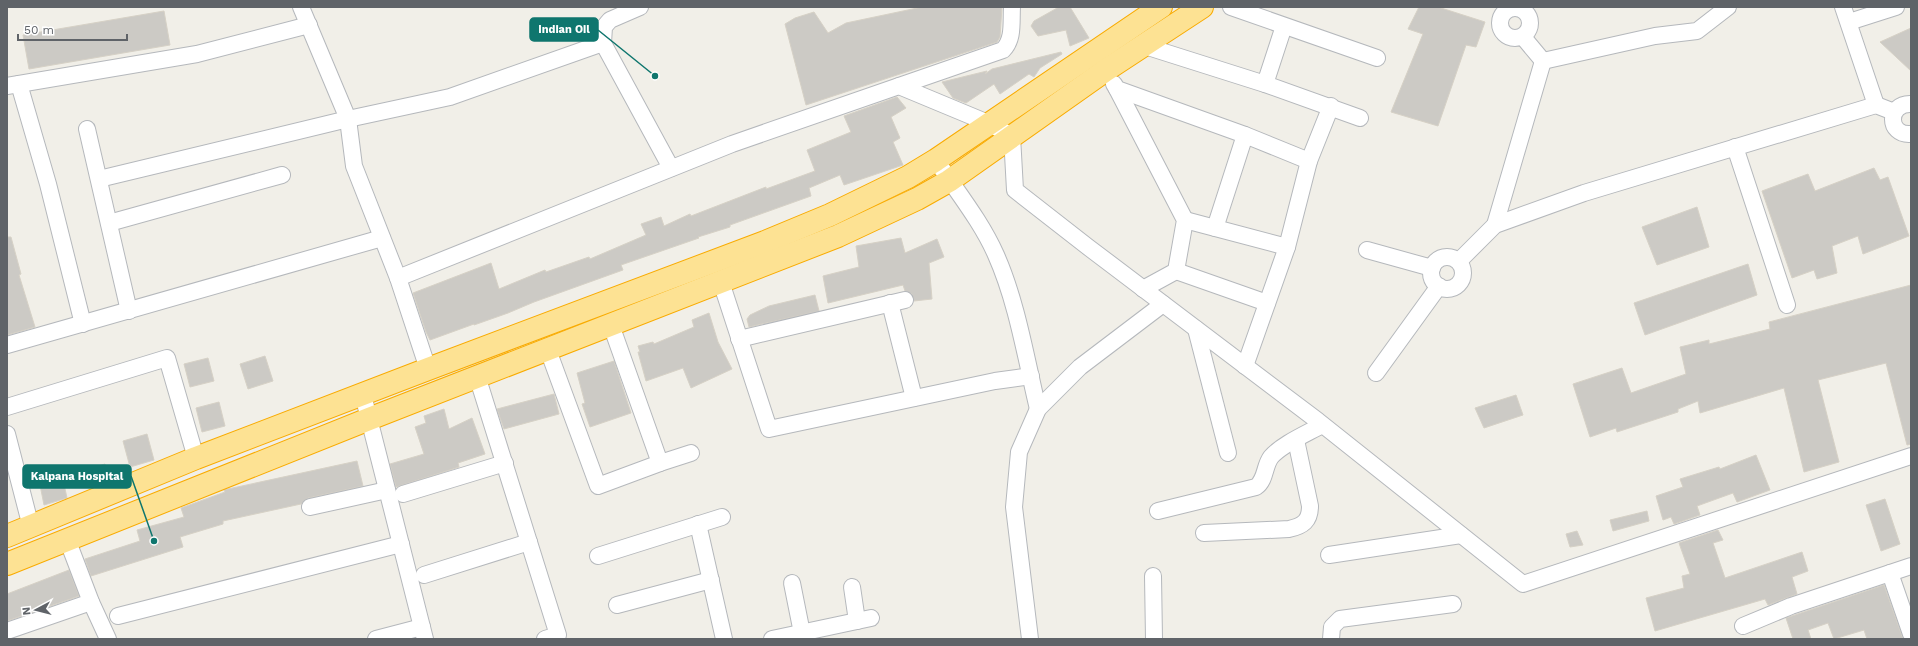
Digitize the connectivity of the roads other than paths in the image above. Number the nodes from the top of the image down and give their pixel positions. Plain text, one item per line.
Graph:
1 (301, 7) edge
2 (640, 7) edge
3 (1012, 7) edge
4 (1161, 7) edge
5 (1202, 7) edge
6 (1231, 7) edge
7 (1728, 7) edge
8 (1843, 7) edge
9 (1896, 7) edge
10 (1498, 12) edge
11 (1849, 22) junction
12 (309, 25) junction
13 (1284, 26) junction
14 (1522, 37) junction
15 (603, 43) junction
16 (1146, 46) junction
17 (1377, 58) dead end
18 (1543, 61) junction
19 (1106, 70) junction
20 (1265, 84) junction
21 (13, 85) edge
22 (899, 86) junction
23 (1117, 88) junction
24 (1911, 104) edge
25 (1876, 105) junction
26 (1331, 106) junction
27 (1894, 112) junction
28 (1360, 118) dead end
29 (348, 119) junction
30 (988, 123) junction
31 (87, 129) dead end
32 (1911, 134) edge
33 (1245, 135) junction
34 (1012, 136) junction
35 (1735, 146) junction
36 (936, 160) junction
37 (1309, 161) junction
38 (671, 168) junction
39 (282, 175) dead end
40 (99, 179) junction
41 (949, 181) junction
42 (1185, 220) junction
43 (109, 223) junction
44 (1495, 225) junction
45 (1215, 228) junction
46 (382, 238) junction
47 (1287, 247) junction
48 (1368, 250) dead end
49 (1459, 261) junction
50 (1432, 268) junction
51 (1176, 271) junction
52 (398, 278) junction
53 (721, 282) junction
54 (1439, 286) junction
55 (1143, 289) junction
56 (1267, 303) junction
57 (1163, 304) junction
58 (1787, 305) dead end
59 (129, 311) junction
60 (83, 324) junction
61 (611, 325) junction
62 (1196, 329) junction
63 (739, 339) junction
64 (7, 345) edge
65 (548, 350) junction
66 (1245, 366) junction
67 (428, 369) junction
68 (1376, 373) dead end
69 (477, 376) junction
70 (1030, 376) junction
71 (363, 395) junction
72 (914, 398) junction
73 (7, 407) edge
74 (1038, 409) junction
75 (369, 419) junction
76 (1322, 425) junction
77 (7, 434) edge
78 (1296, 440) junction
79 (691, 453) dead end
80 (1228, 453) dead end
81 (1911, 456) edge
82 (196, 458) junction
83 (660, 462) junction
84 (505, 463) junction
85 (387, 490) junction
86 (403, 494) dead end
87 (310, 507) dead end
88 (1158, 511) dead end
89 (722, 517) dead end
90 (698, 524) junction
91 (31, 527) junction
92 (1204, 532) dead end
93 (1461, 535) junction
94 (7, 536) edge
95 (67, 539) junction
96 (529, 542) junction
97 (401, 544) junction
98 (1329, 555) dead end
99 (598, 556) dead end
100 (7, 564) edge
101 (1911, 566) edge
102 (1890, 573) junction
103 (424, 575) dead end
104 (1153, 576) dead end
105 (711, 580) junction
106 (792, 583) dead end
107 (852, 587) dead end
108 (91, 602) junction
109 (1453, 604) dead end
110 (618, 605) dead end
111 (118, 616) dead end
112 (1743, 626) dead end
113 (7, 631) edge
114 (802, 632) junction
115 (424, 633) edge
116 (1911, 634) edge
117 (108, 639) edge
118 (376, 639) edge
119 (545, 639) edge
120 (724, 639) edge
121 (772, 639) edge
122 (1030, 639) edge
123 (1154, 639) edge
124 (1331, 639) edge

1 - 12 street
2 - 15 street
3 - 22 street
4 - 30 highway
5 - 16 highway
6 - 13 street
7 - 18 street
8 - 11 street
9 - 11 street
10 - 14 street
10 - 14 street
11 - 25 street
12 - 21 street
12 - 29 street
13 - 17 street
13 - 20 street
14 - 18 street
15 - 29 street
15 - 38 street
16 - 19 highway
16 - 20 street
18 - 44 street
19 - 23 street
19 - 34 highway
20 - 26 street
21 - 60 street
22 - 30 street
22 - 38 street
23 - 33 street
23 - 42 street
24 - 27 street
25 - 27 street
25 - 35 street
26 - 28 street
26 - 37 street
27 - 32 street
29 - 40 street
29 - 46 street
30 - 34 street
30 - 36 highway
31 - 40 street
33 - 37 street
33 - 45 street
34 - 41 highway
34 - 55 street
35 - 44 street
35 - 58 street
36 - 41 street
36 - 67 highway
37 - 47 street
38 - 52 street
39 - 43 street
40 - 43 street
41 - 53 highway
41 - 70 street
42 - 45 street
42 - 51 street
43 - 59 street
44 - 49 street
45 - 47 street
46 - 52 street
46 - 59 street
47 - 56 street
48 - 50 street
49 - 50 street
49 - 54 street
50 - 54 street
51 - 55 street
51 - 56 street
52 - 67 street
53 - 61 highway
53 - 63 street
54 - 68 street
55 - 57 street
56 - 66 street
57 - 62 street
57 - 74 street
59 - 60 street
60 - 64 street
61 - 65 highway
61 - 83 street
62 - 66 street
62 - 80 street
63 - 72 street
63 - 72 street
65 - 69 highway
65 - 83 street
66 - 76 street
67 - 71 highway
69 - 75 highway
69 - 84 street
70 - 72 street
70 - 74 street
71 - 75 street
71 - 82 highway
73 - 82 street
74 - 122 street
75 - 85 street
75 - 95 highway
76 - 78 street
76 - 93 street
77 - 91 street
78 - 88 street
78 - 92 street
79 - 83 street
81 - 93 street
82 - 91 highway
84 - 86 street
84 - 96 street
85 - 87 street
85 - 97 street
89 - 90 street
90 - 99 street
90 - 105 street
91 - 94 highway
93 - 98 street
95 - 100 highway
95 - 108 street
96 - 103 street
96 - 119 street
97 - 111 street
97 - 115 street
101 - 102 street
102 - 112 street
102 - 116 street
104 - 123 street
105 - 110 street
105 - 120 street
106 - 114 street
107 - 114 street
108 - 113 street
108 - 117 street
109 - 124 street
114 - 121 street
115 - 118 street

